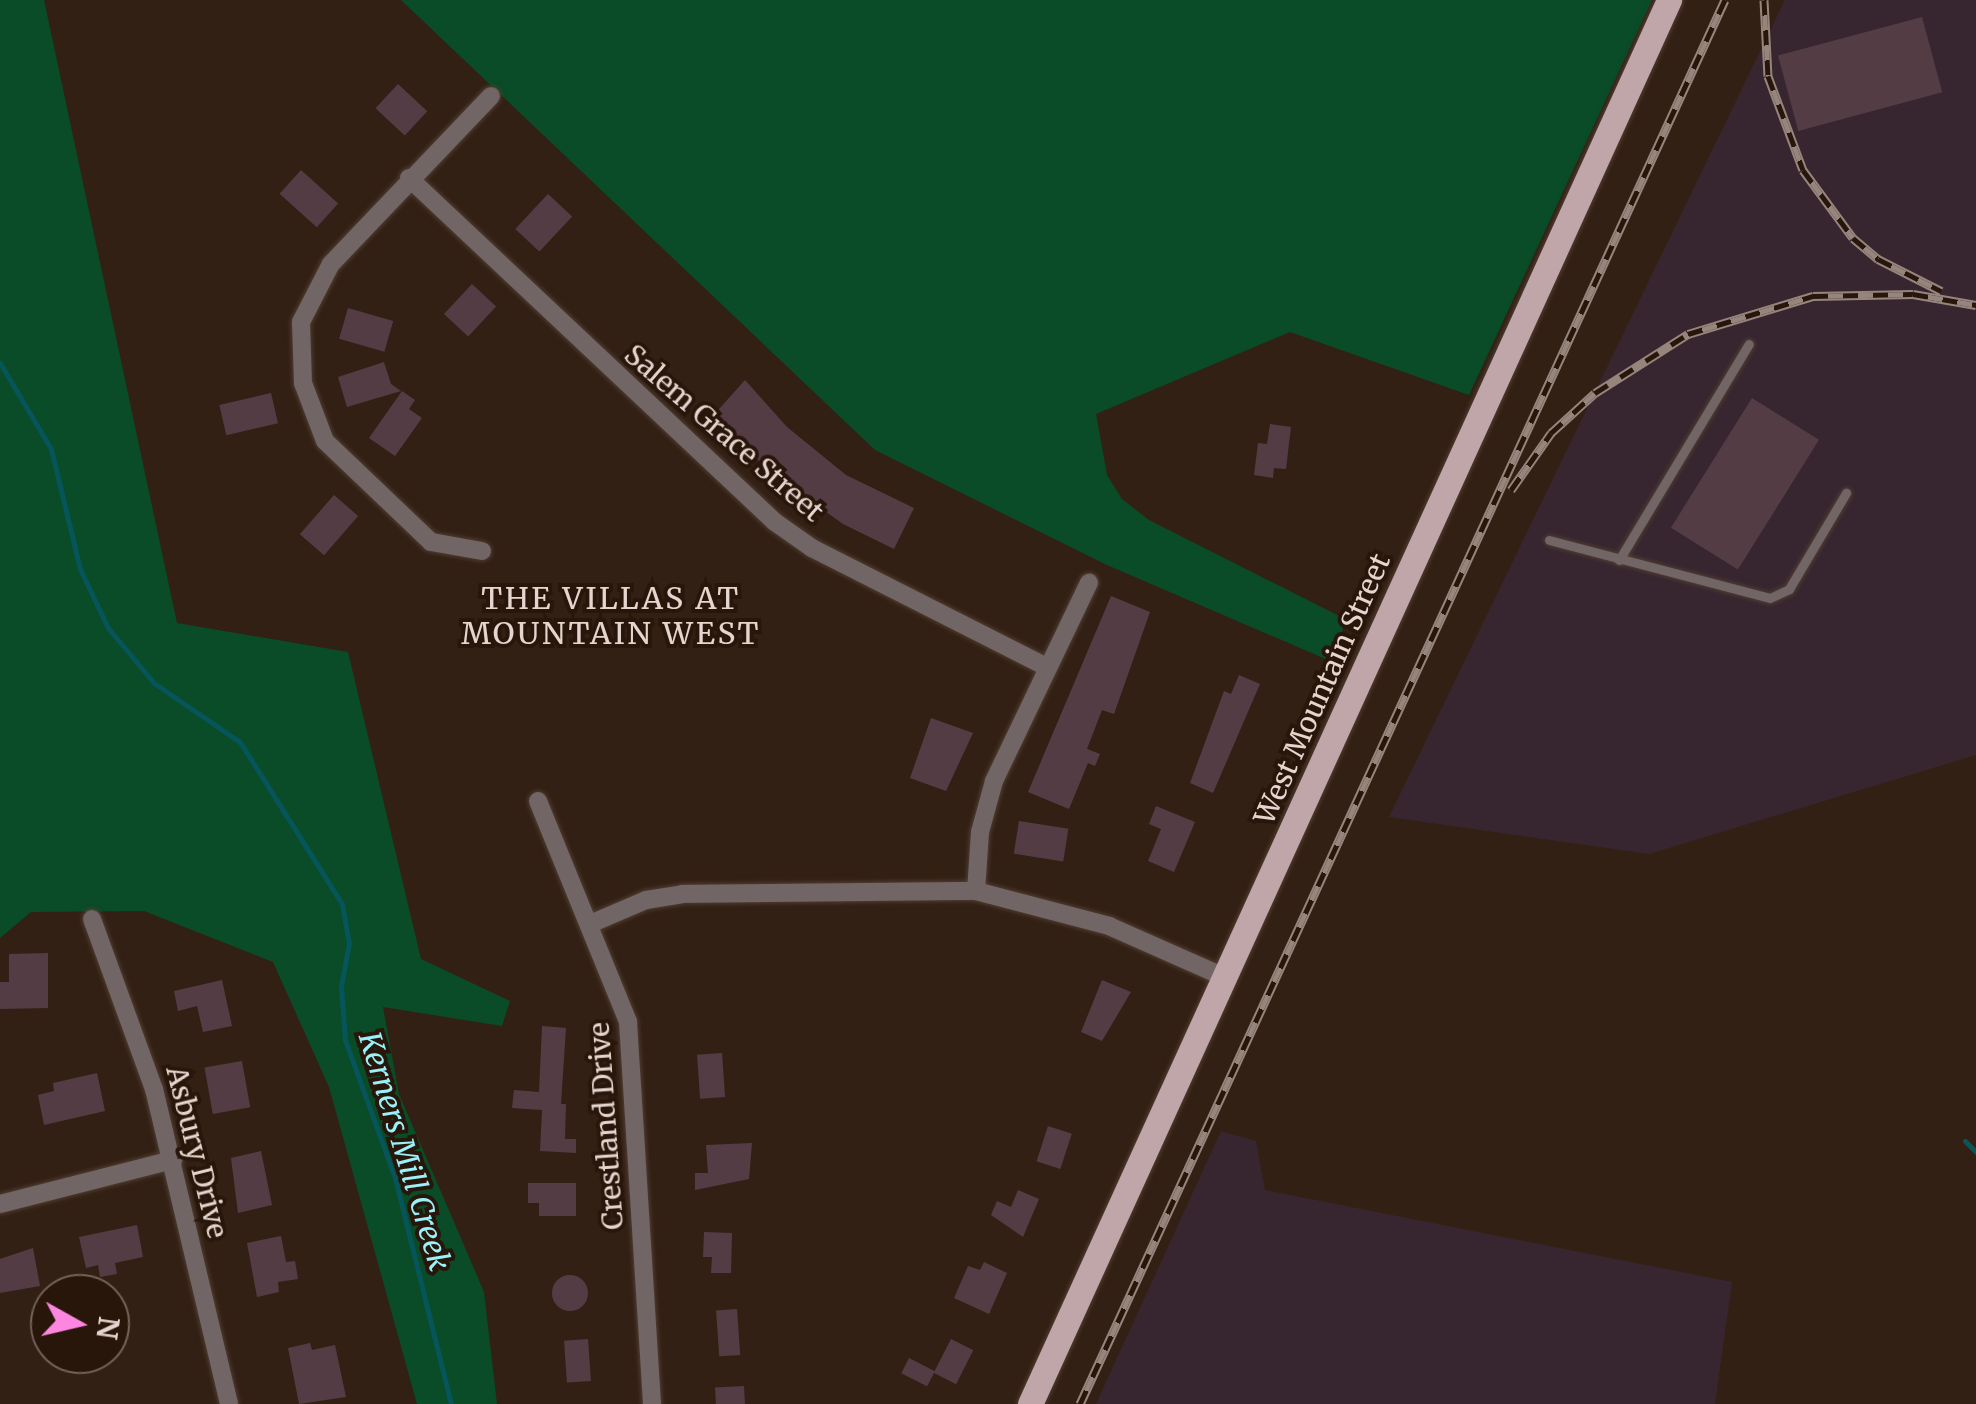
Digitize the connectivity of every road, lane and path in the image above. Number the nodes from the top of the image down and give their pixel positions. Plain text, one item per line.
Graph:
1 (1669, 0) edge
2 (490, 96) dead end
3 (408, 178) junction
4 (1749, 344) dead end
5 (1846, 493) dead end
6 (1549, 540) dead end
7 (482, 551) dead end
8 (1618, 560) junction
9 (1089, 583) dead end
10 (1047, 666) junction
11 (538, 801) dead end
12 (976, 890) junction
13 (92, 920) dead end
14 (590, 924) junction
15 (1224, 977) junction
16 (173, 1160) junction
17 (0, 1204) edge
18 (229, 1404) edge
19 (652, 1404) edge
20 (1030, 1404) edge

1 - 15 main road, West Mountain Street
2 - 3 street
3 - 7 street
3 - 10 street, Salem Grace Street
4 - 8 lane
5 - 8 lane
6 - 8 lane
9 - 10 street
10 - 12 street
11 - 14 street, Crestland Drive
12 - 14 street
12 - 15 street
13 - 16 street, Asbury Drive
14 - 19 street, Crestland Drive
15 - 20 main road, West Mountain Street
16 - 17 street
16 - 18 street, Asbury Drive

